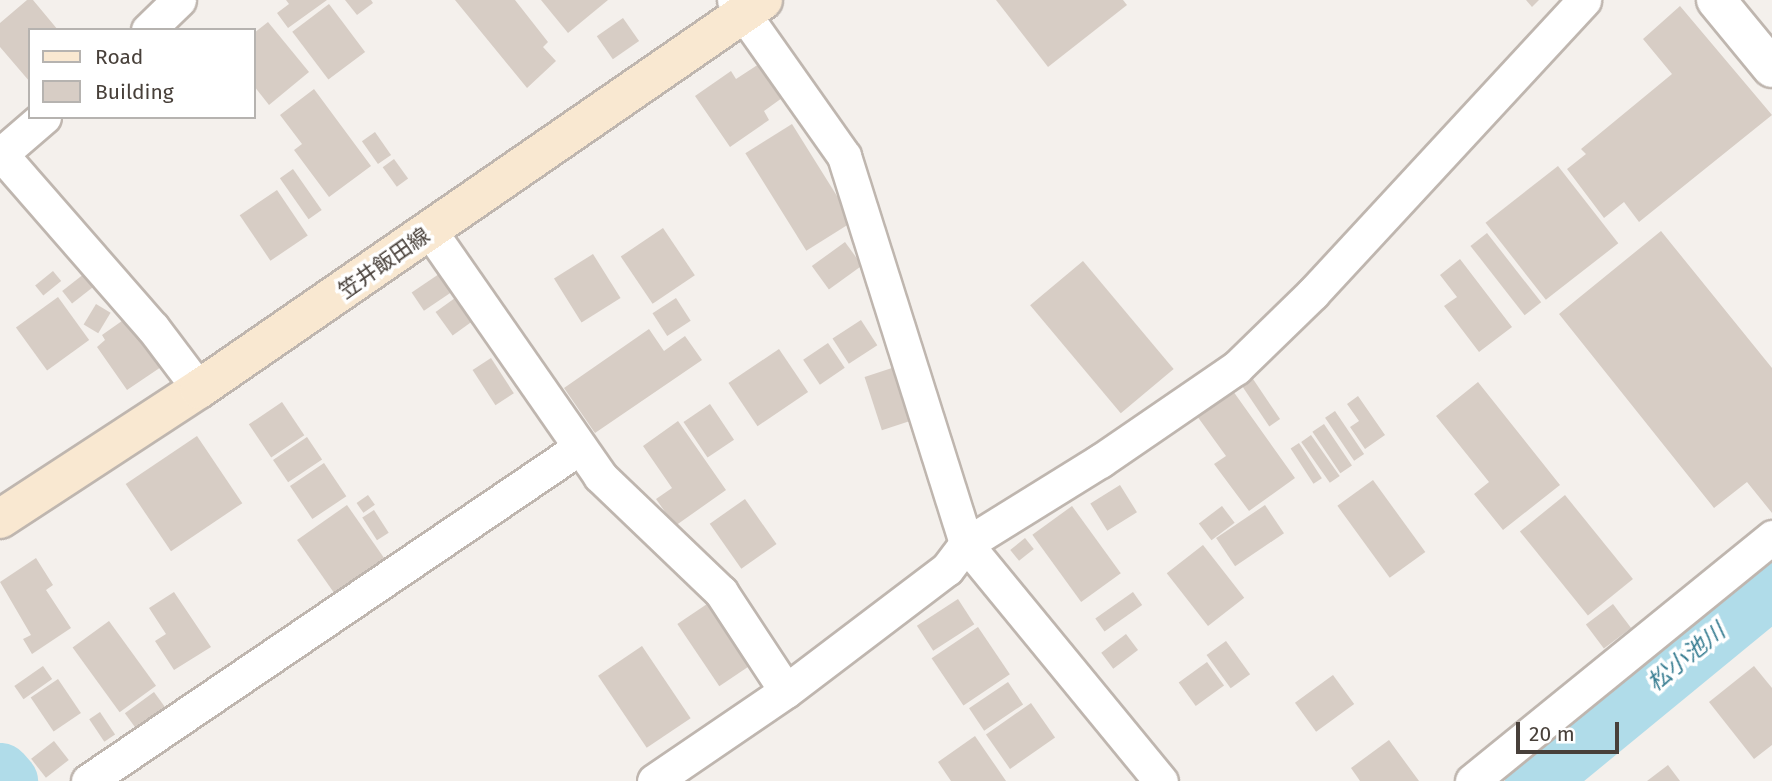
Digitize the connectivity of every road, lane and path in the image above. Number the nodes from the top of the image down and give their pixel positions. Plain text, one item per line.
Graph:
1 (178, 0) edge
2 (1584, 0) edge
3 (1716, 0) edge
4 (747, 4) edge
5 (150, 28) edge
6 (1772, 68) edge
7 (42, 119) edge
8 (0, 154) edge
9 (430, 231) junction
10 (200, 389) junction
11 (579, 448) junction
12 (0, 519) edge
13 (1772, 537) edge
14 (966, 544) junction
15 (786, 691) junction
16 (88, 781) edge
17 (654, 781) edge
18 (1161, 781) edge
19 (1472, 781) edge

1 - 5 street
2 - 14 street
3 - 6 street
4 - 9 main road, 笠井飯田線
4 - 14 street
7 - 8 street
8 - 10 street
9 - 10 main road, 笠井飯田線
9 - 11 street
10 - 12 main road, 笠井飯田線
11 - 15 street
11 - 16 street
13 - 19 street
14 - 15 street
14 - 18 street
15 - 17 street

